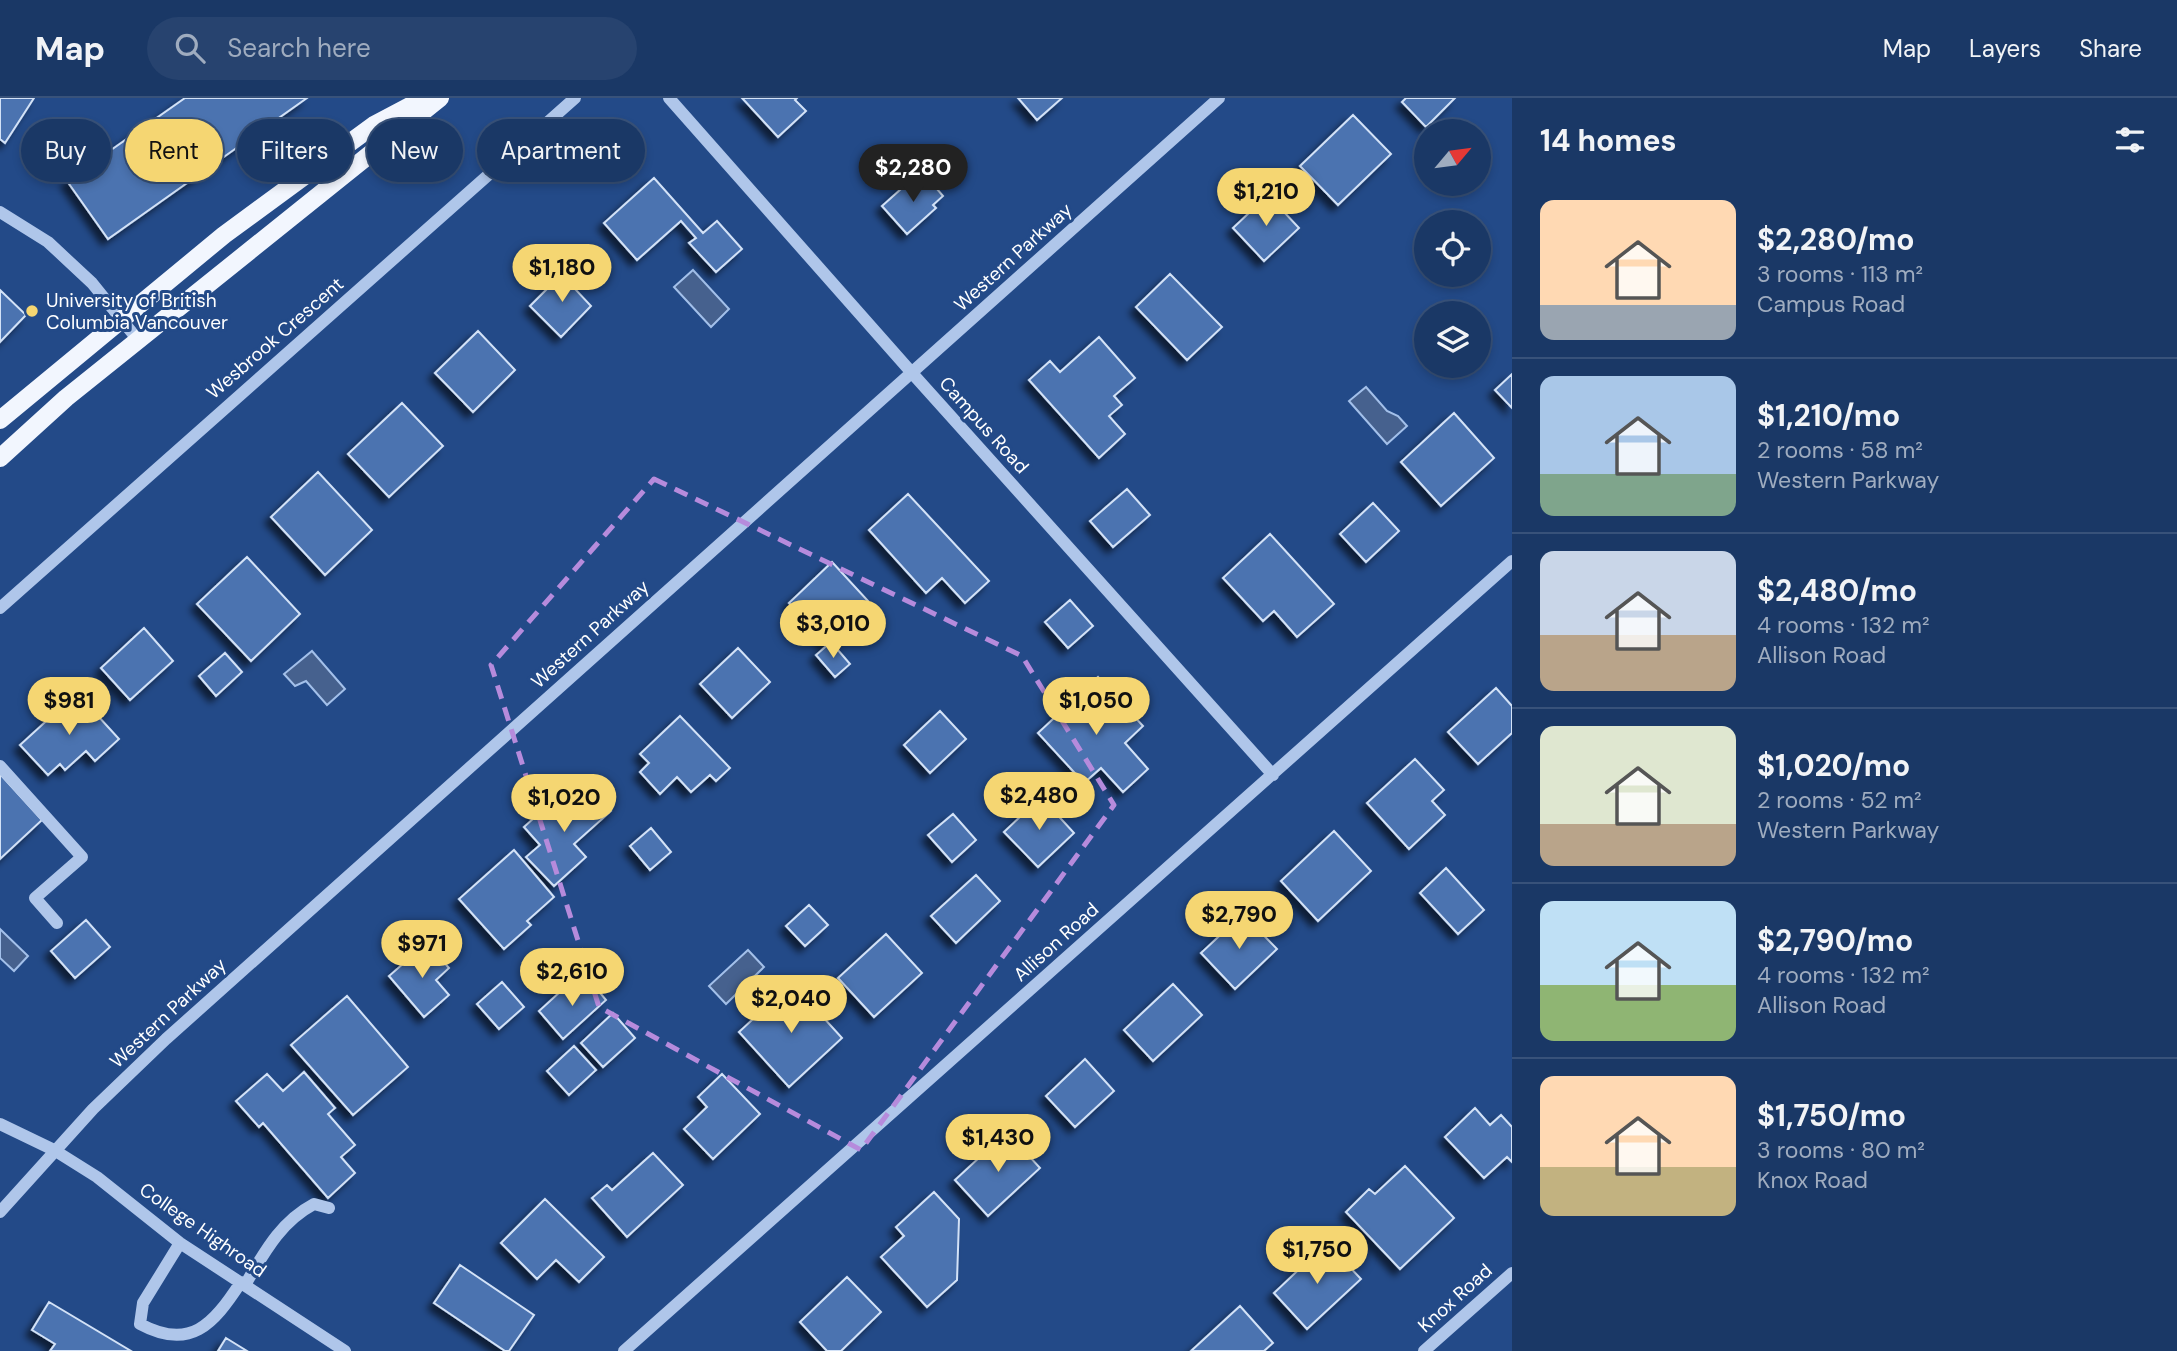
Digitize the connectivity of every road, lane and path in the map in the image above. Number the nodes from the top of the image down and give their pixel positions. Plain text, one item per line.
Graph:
1 (425, 98) edge
2 (440, 98) edge
3 (575, 98) edge
4 (669, 98) edge
5 (1219, 98) edge
6 (0, 212) edge
7 (121, 318) junction
8 (138, 340) junction
9 (912, 373) junction
10 (0, 419) edge
11 (0, 458) edge
12 (1512, 561) edge
13 (0, 608) edge
14 (0, 766) edge
15 (1273, 775) junction
16 (57, 923) dead end
17 (0, 1124) edge
18 (54, 1150) junction
19 (329, 1208) dead end
20 (0, 1212) edge
21 (180, 1243) junction
22 (1512, 1273) edge
23 (243, 1283) junction
24 (163, 1346) dead end
25 (191, 1349) dead end
26 (345, 1351) edge
27 (624, 1351) edge
28 (1424, 1351) edge

1 - 7 main road
2 - 8 main road
3 - 13 street, Wesbrook Crescent
4 - 9 street, Campus Road
5 - 9 street, Western Parkway
6 - 7 street
7 - 8 street
7 - 10 main road
8 - 11 main road
9 - 15 street, Campus Road
9 - 18 street, Western Parkway
12 - 15 street, Allison Road
14 - 16 street
15 - 27 street, Allison Road
17 - 18 street, College Highroad
18 - 20 street, Western Parkway
18 - 21 street, College Highroad
19 - 23 street
21 - 23 street, College Highroad
21 - 24 street
22 - 28 street, Knox Road
23 - 25 street
23 - 26 street, College Highroad

